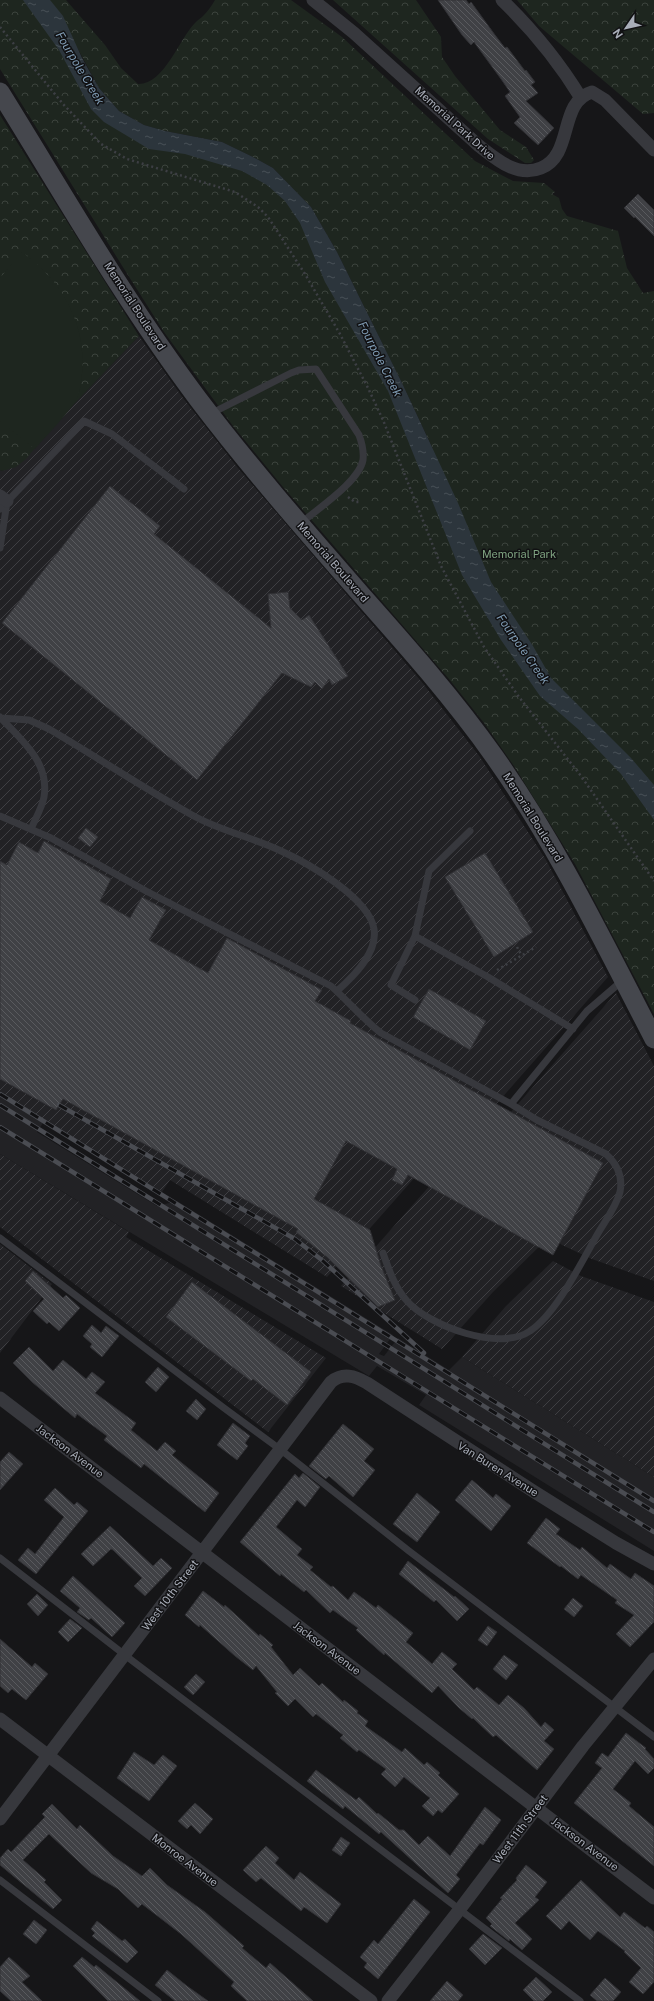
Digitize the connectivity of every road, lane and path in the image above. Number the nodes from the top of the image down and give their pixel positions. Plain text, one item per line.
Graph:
1 (313, 0) edge
2 (502, 0) edge
3 (0, 92) edge
4 (580, 98) junction
5 (654, 150) edge
6 (210, 414) junction
7 (184, 489) dead end
8 (345, 493) dead end
9 (2, 502) edge
10 (360, 502) dead end
11 (300, 524) junction
12 (0, 548) edge
13 (0, 717) edge
14 (0, 816) edge
15 (31, 829) junction
16 (470, 831) dead end
17 (415, 936) junction
18 (517, 947) dead end
19 (536, 947) dead end
20 (522, 956) junction
21 (493, 973) dead end
22 (623, 980) junction
23 (337, 991) junction
24 (415, 1000) dead end
25 (573, 1029) junction
26 (654, 1039) edge
27 (511, 1104) junction
28 (0, 1238) edge
29 (383, 1253) dead end
30 (343, 1376) joint
31 (0, 1398) edge
32 (281, 1450) junction
33 (203, 1553) junction
34 (0, 1558) edge
35 (654, 1564) edge
36 (125, 1655) junction
37 (654, 1659) edge
38 (615, 1708) junction
39 (0, 1719) edge
40 (654, 1737) edge
41 (48, 1756) junction
42 (537, 1808) junction
43 (0, 1819) edge
44 (0, 1880) edge
45 (654, 1898) edge
46 (460, 1909) junction
47 (158, 2001) edge
48 (370, 2001) edge
49 (388, 2001) edge
50 (580, 2001) edge

1 - 4 street, Memorial Park Drive
2 - 4 street
3 - 6 street, Memorial Boulevard
4 - 5 street
6 - 11 street, Memorial Boulevard
6 - 11 lane
7 - 9 lane
8 - 10 path
9 - 12 lane
11 - 22 street, Memorial Boulevard
13 - 15 lane
13 - 23 lane
14 - 15 lane
15 - 23 lane
16 - 17 lane
17 - 24 lane
17 - 25 lane
18 - 20 path
19 - 20 path
20 - 21 path
22 - 25 lane
22 - 26 street, Memorial Boulevard
23 - 27 lane
25 - 27 lane
27 - 29 lane
28 - 32 lane
30 - 32 street, West 10th Street
30 - 35 street, Van Buren Avenue
31 - 33 street, Jackson Avenue
32 - 33 street, West 10th Street
32 - 38 lane
33 - 36 street, West 10th Street
33 - 42 street, Jackson Avenue
34 - 36 lane
36 - 41 street, West 10th Street
36 - 46 lane
37 - 38 street, West 11th Street
38 - 40 lane
38 - 42 street, West 11th Street
39 - 41 street, Monroe Avenue
41 - 43 street, West 10th Street
41 - 48 street, Monroe Avenue
42 - 45 street, Jackson Avenue
42 - 46 street, West 11th Street
44 - 47 lane
46 - 49 street, West 11th Street
46 - 50 lane

